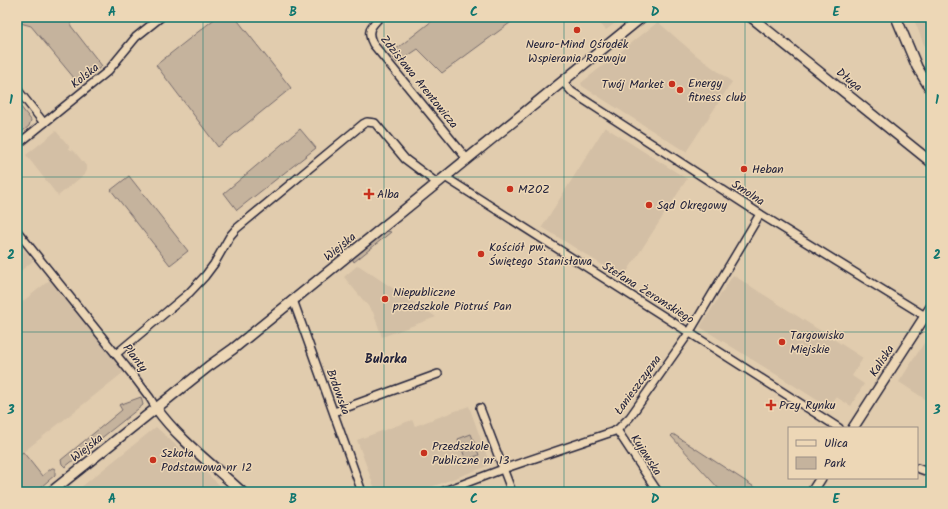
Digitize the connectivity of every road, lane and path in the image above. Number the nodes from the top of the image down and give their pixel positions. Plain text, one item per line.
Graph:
1 (160, 17) edge
2 (380, 17) edge
3 (642, 17) edge
4 (751, 17) edge
5 (896, 17) edge
6 (563, 82) junction
7 (17, 89) edge
8 (931, 90) edge
9 (44, 123) junction
10 (17, 145) edge
11 (467, 159) junction
12 (931, 162) edge
13 (441, 180) junction
14 (760, 214) junction
15 (17, 231) edge
16 (293, 300) junction
17 (931, 307) edge
18 (925, 316) junction
19 (689, 333) junction
20 (116, 354) junction
21 (438, 374) dead end
22 (156, 408) junction
23 (480, 408) dead end
24 (334, 412) junction
25 (837, 427) edge
26 (854, 427) edge
27 (617, 430) junction
28 (918, 468) edge
29 (504, 469) junction
30 (931, 473) edge
31 (820, 479) edge
32 (51, 492) edge
33 (242, 492) edge
34 (362, 492) edge
35 (442, 492) edge
36 (512, 492) edge
37 (658, 492) edge
38 (812, 492) edge

1 - 9 street, Kolska
2 - 11 street, Zdzisława Arentowicza
3 - 6 street, Wiejska
4 - 12 street, Długa
5 - 8 street
6 - 11 street, Wiejska
6 - 14 street, Smolna
7 - 9 street
9 - 10 street, Kolska
11 - 13 street, Wiejska
13 - 16 street, Wiejska
13 - 19 street, Stefana Żeromskiego
13 - 20 street, Stefana Żeromskiego
14 - 18 street, Smolna
14 - 19 street, Łanieszczyzna
15 - 20 street, Planty
16 - 22 street, Wiejska
16 - 24 street, Brdowska
17 - 18 street, Kaliska
18 - 26 street, Kaliska
19 - 25 street, Stefana Żeromskiego
19 - 27 street, Łanieszczyzna
20 - 22 street, Planty
21 - 24 street
22 - 32 street, Wiejska
22 - 33 street, Planty
23 - 29 street
24 - 34 street, Brdowska
27 - 29 street, Łanieszczyzna
27 - 37 street, Kujawska
28 - 30 street
29 - 35 street, Łanieszczyzna
29 - 36 street
31 - 38 street

